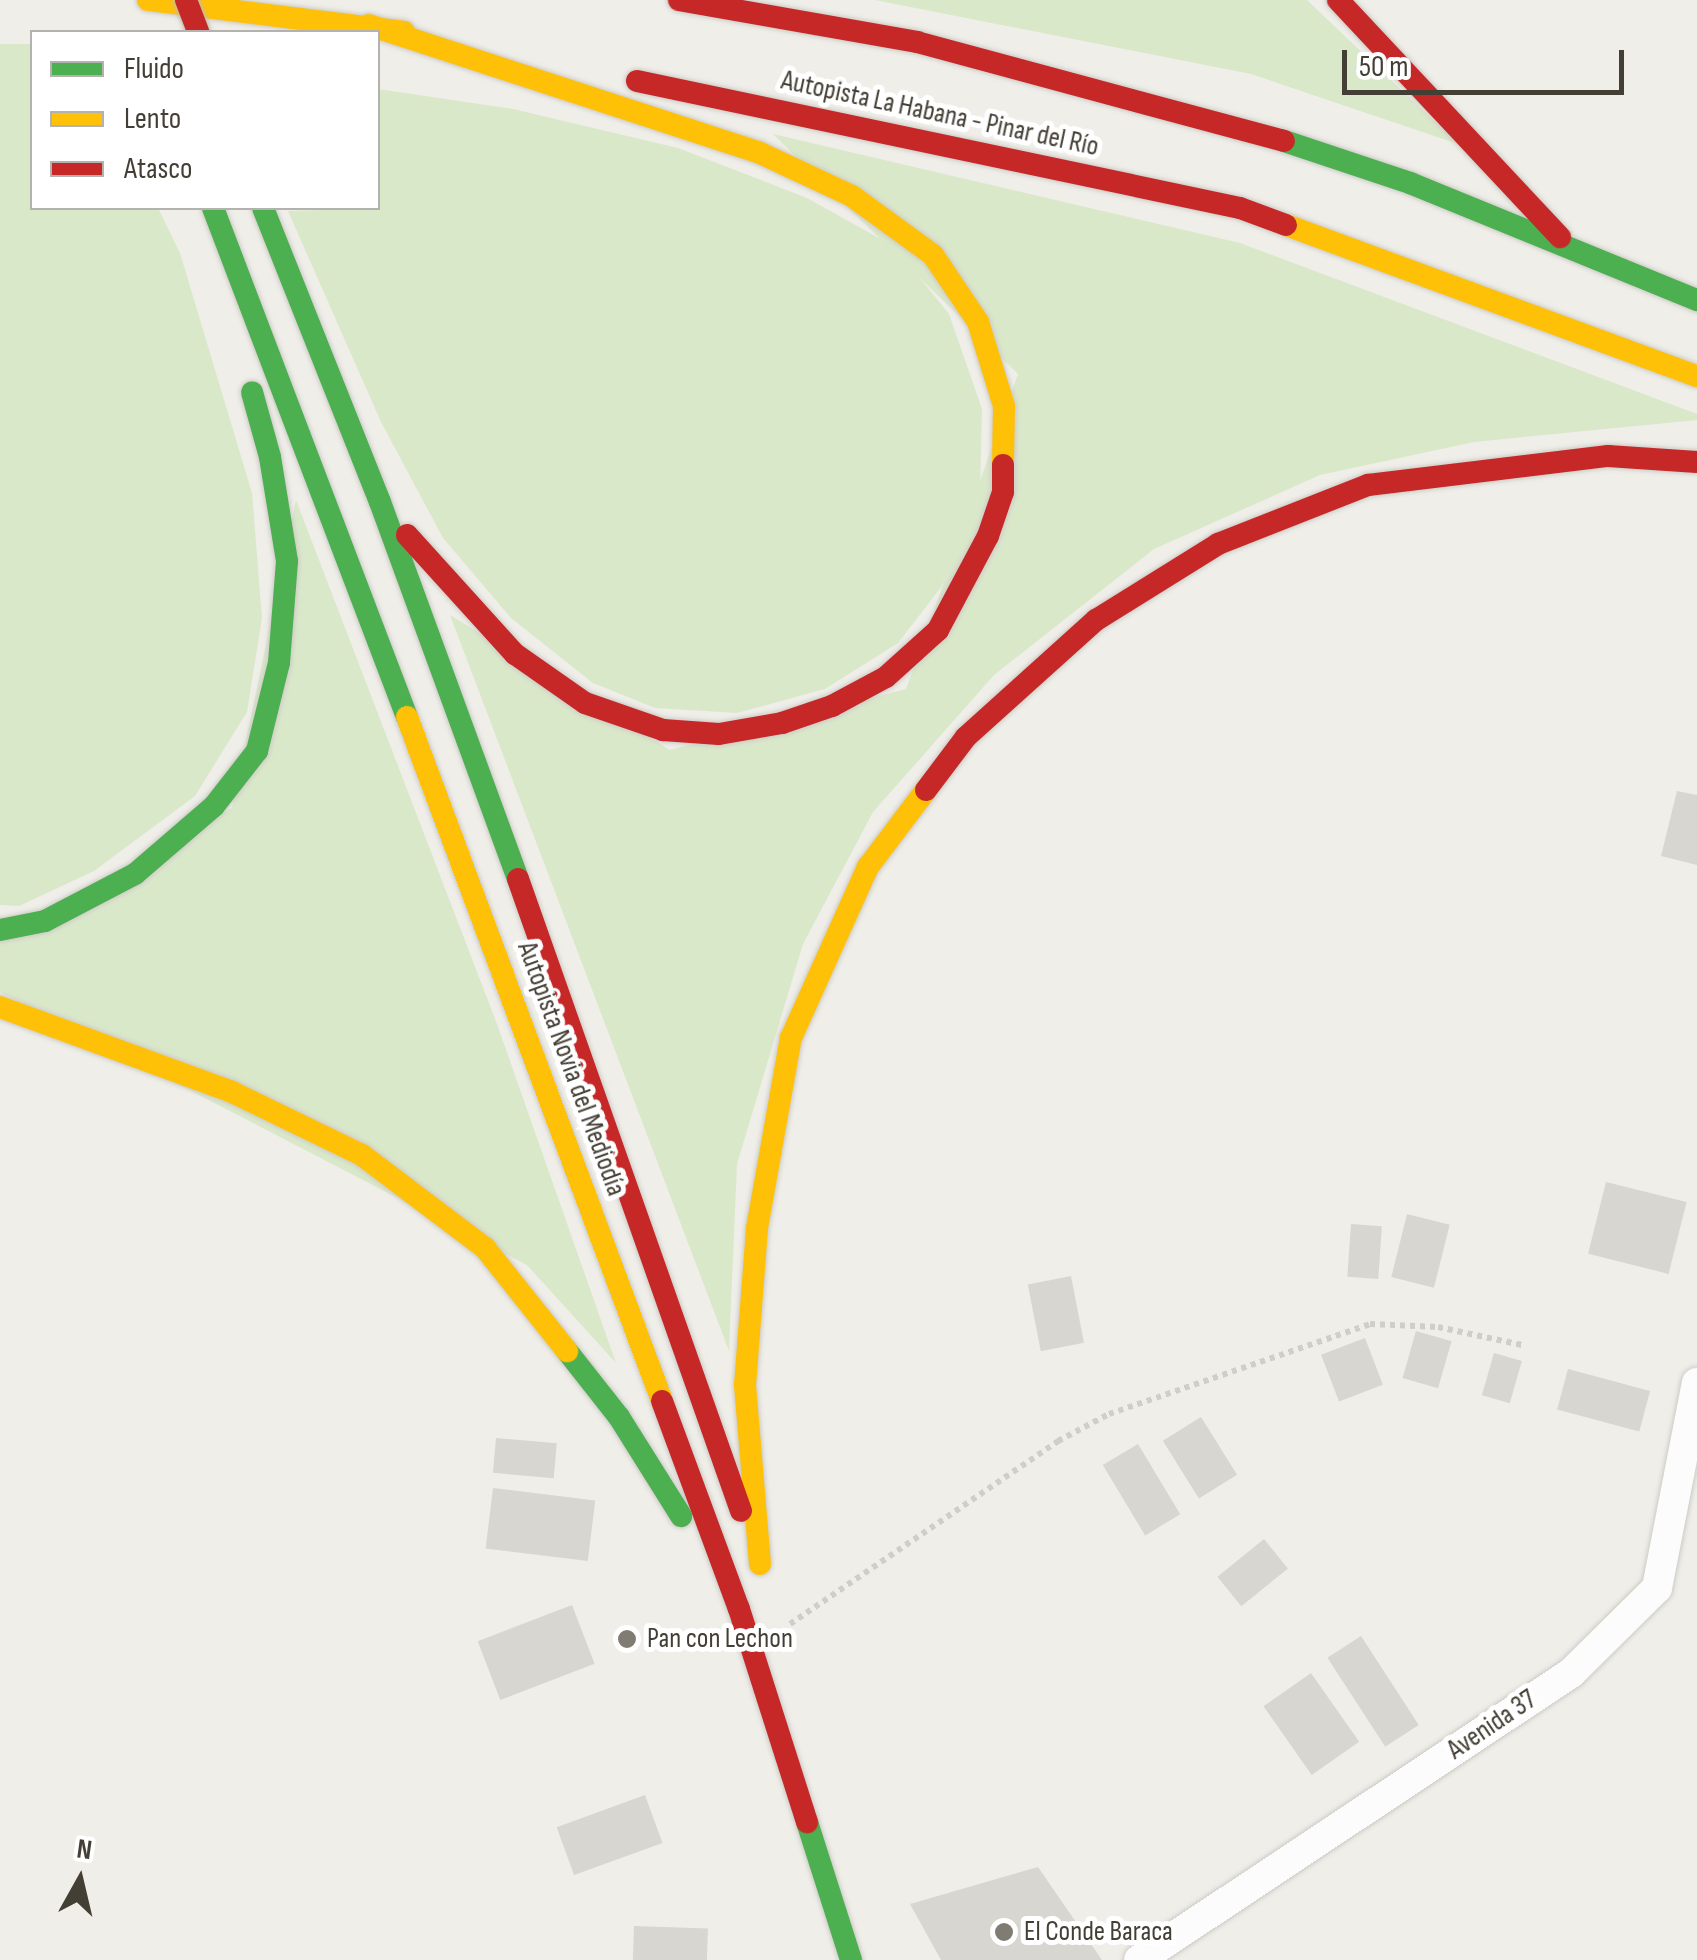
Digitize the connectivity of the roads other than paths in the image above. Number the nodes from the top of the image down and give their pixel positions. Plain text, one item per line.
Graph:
1 (186, 0) edge
2 (679, 0) edge
3 (1338, 0) edge
4 (144, 5) edge
5 (369, 25) junction
6 (197, 30) edge
7 (582, 70) dead end
8 (621, 78) dead end
9 (203, 210) edge
10 (214, 210) edge
11 (265, 210) edge
12 (1571, 249) junction
13 (1697, 300) edge
14 (1697, 376) edge
15 (1697, 462) edge
16 (380, 502) junction
17 (0, 930) edge
18 (0, 1007) edge
19 (1697, 1383) edge
20 (760, 1564) junction
21 (739, 1608) junction
22 (781, 1630) road end
23 (852, 1960) edge
24 (1140, 1960) edge

1 - 6 highway, bridge
2 - 12 highway, Autopista La Habana - Pinar del Río
3 - 12 highway
4 - 5 highway
5 - 7 highway
5 - 16 highway
8 - 14 highway, Autopista La Habana - Pinar del Río
9 - 17 highway
10 - 21 highway, Autopista Novia del Mediodía
11 - 16 highway, Autopista Novia del Mediodía
12 - 13 highway, Autopista La Habana - Pinar del Río
15 - 20 highway
16 - 20 highway, Autopista Novia del Mediodía
18 - 21 highway
19 - 24 street, Avenida 37
20 - 22 highway, Autopista Novia del Mediodía
21 - 23 highway, Autopista Novia del Mediodía

